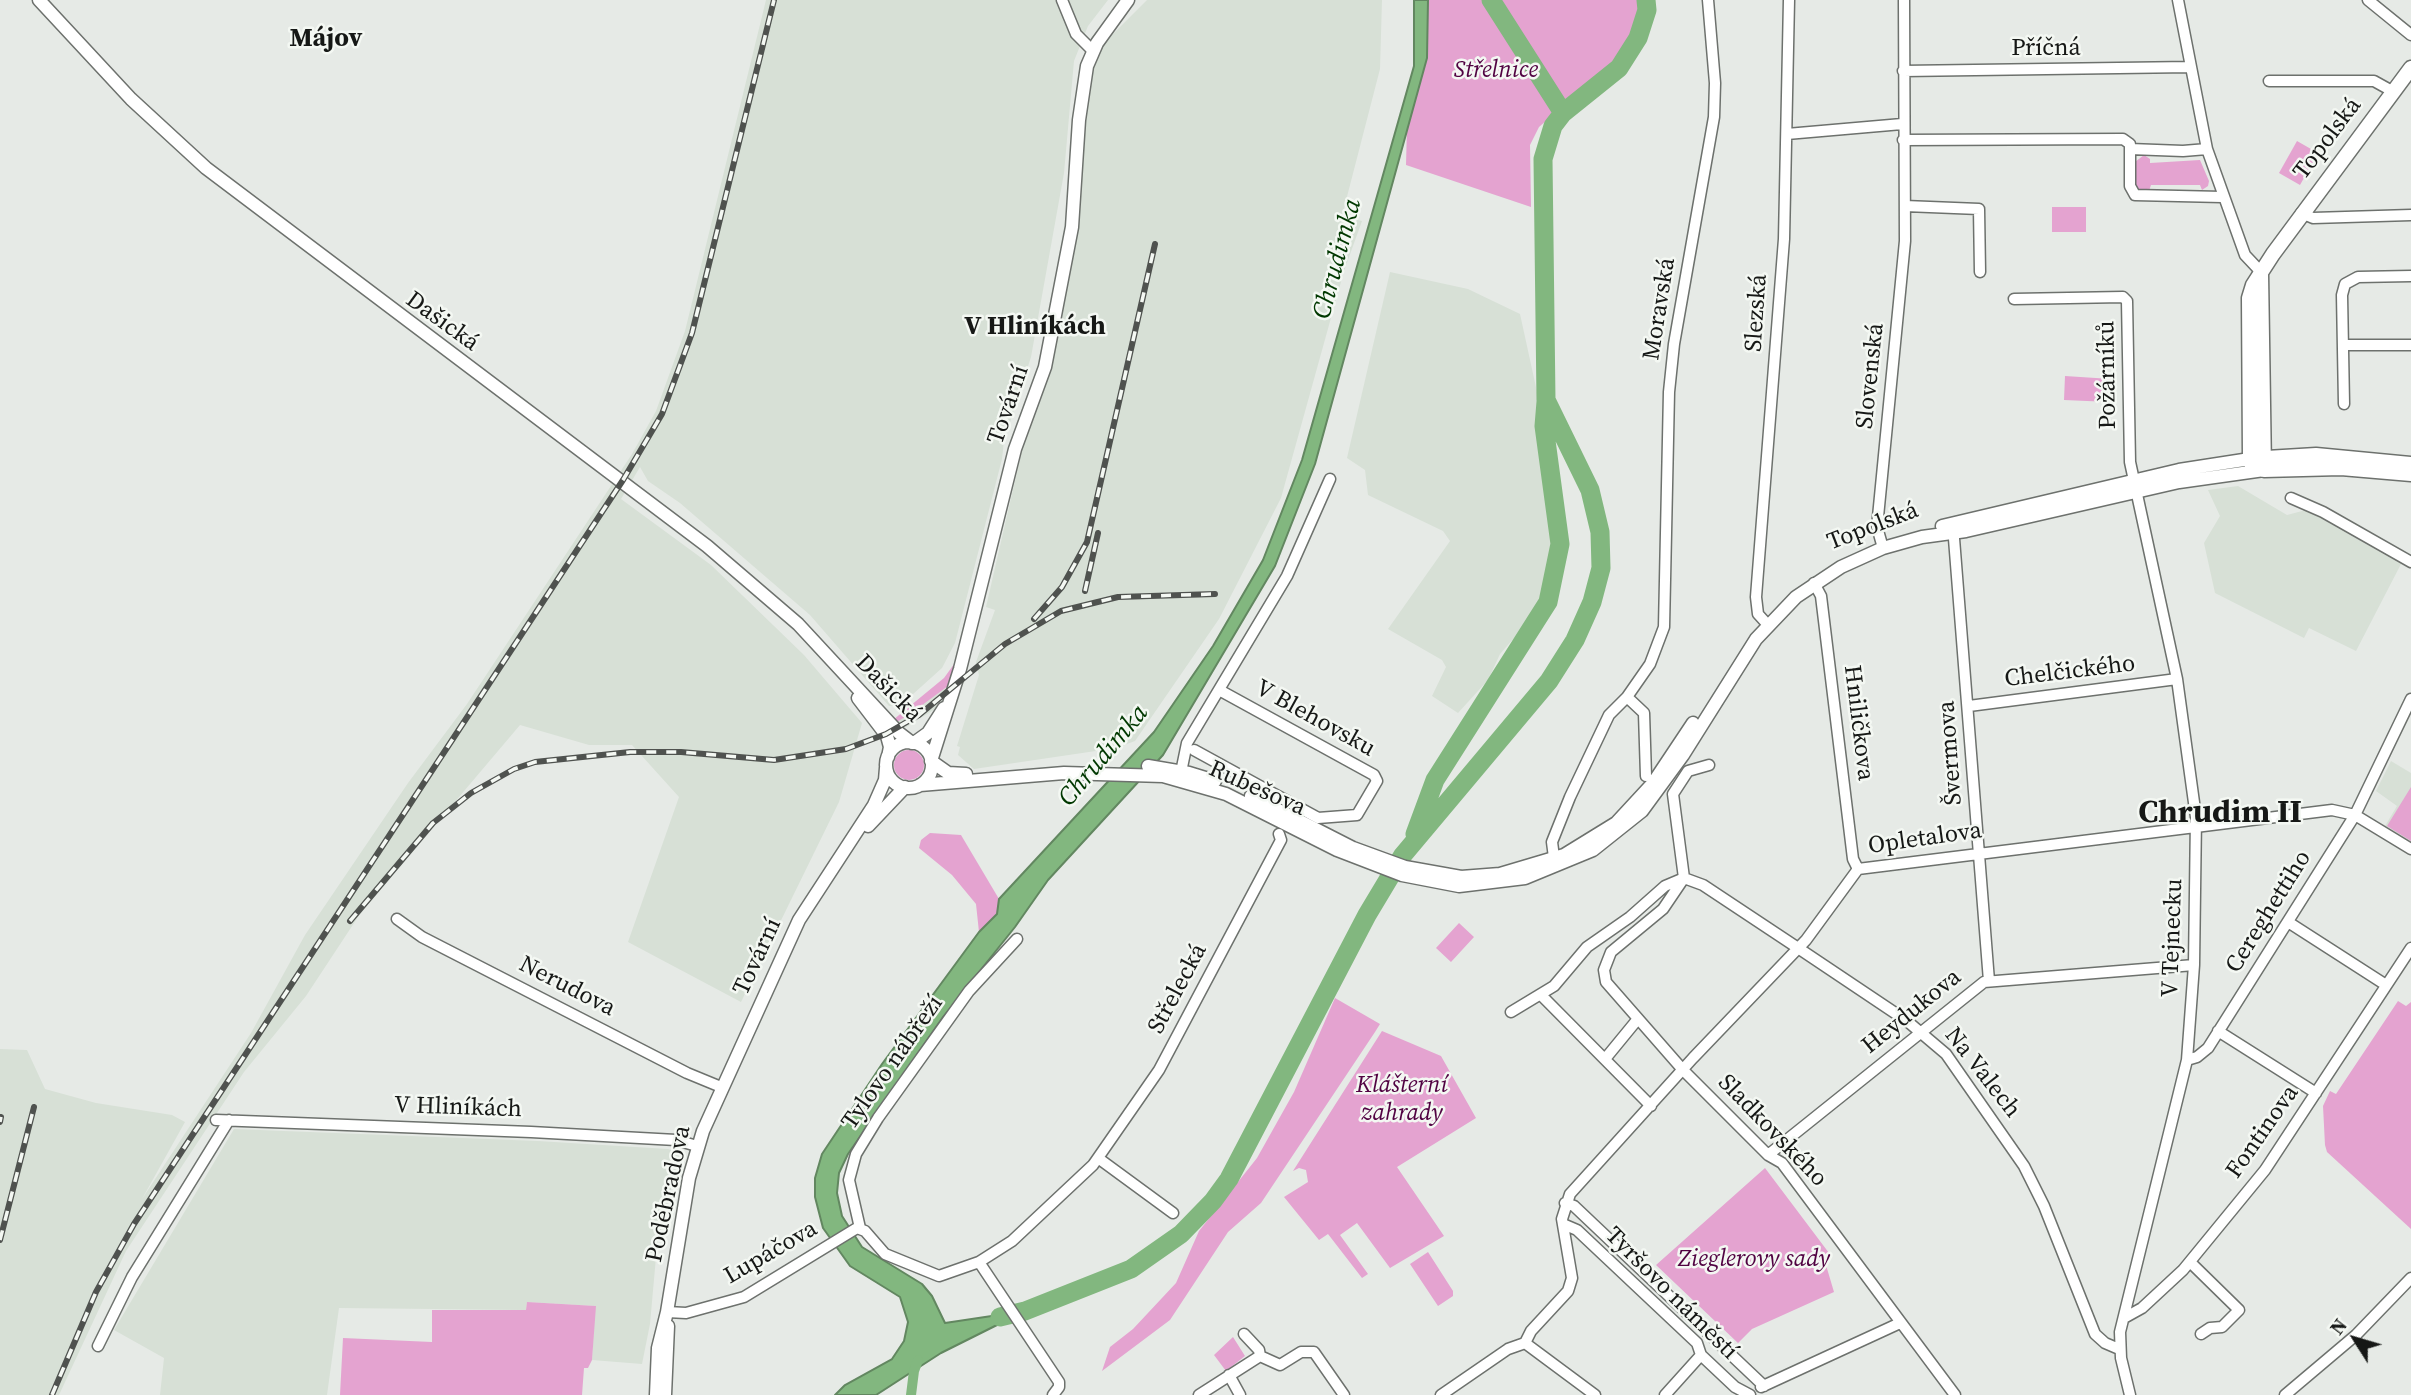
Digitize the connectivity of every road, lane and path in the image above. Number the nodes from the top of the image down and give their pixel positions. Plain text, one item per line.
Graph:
1 (39, 0) edge
2 (1062, 0) edge
3 (1128, 0) edge
4 (1708, 0) edge
5 (1789, 0) edge
6 (1904, 0) edge
7 (2178, 0) edge
8 (2368, 0) edge
9 (2411, 35) edge
10 (1093, 51) junction
11 (2190, 67) junction
12 (2411, 68) edge
13 (1903, 71) junction
14 (2269, 81) dead end
15 (2392, 91) junction
16 (1902, 124) junction
17 (1787, 134) junction
18 (1903, 140) junction
19 (2130, 149) junction
20 (2207, 149) junction
21 (2222, 197) junction
22 (1905, 206) junction
23 (2301, 213) junction
24 (2411, 215) edge
25 (1980, 272) dead end
26 (2261, 272) junction
27 (2411, 276) edge
28 (2014, 299) dead end
29 (2343, 345) junction
30 (2411, 345) edge
31 (2344, 404) dead end
32 (2257, 464) junction
33 (2411, 464) edge
34 (2411, 474) edge
35 (1330, 479) dead end
36 (2134, 485) junction
37 (2291, 498) dead end
38 (1953, 528) junction
39 (1882, 546) junction
40 (2411, 562) edge
41 (1814, 583) junction
42 (1765, 623) junction
43 (834, 663) junction
44 (2177, 679) junction
45 (955, 687) junction
46 (1221, 691) junction
47 (1627, 697) junction
48 (2411, 699) edge
49 (1969, 706) junction
50 (913, 743) junction
51 (1194, 750) dead end
52 (931, 761) junction
53 (887, 762) junction
54 (1709, 765) dead end
55 (1109, 768) junction
56 (1180, 775) junction
57 (1646, 776) dead end
58 (920, 785) junction
59 (905, 788) junction
60 (2355, 815) junction
61 (2197, 824) junction
62 (1279, 834) dead end
63 (2411, 849) edge
64 (843, 851) junction
65 (1979, 852) junction
66 (1555, 863) junction
67 (1858, 869) junction
68 (1684, 878) junction
69 (397, 919) dead end
70 (2288, 922) junction
71 (1017, 939) dead end
72 (1798, 948) junction
73 (2411, 948) edge
74 (2194, 965) junction
75 (1989, 981) junction
76 (2386, 985) junction
77 (1541, 995) junction
78 (1511, 1012) dead end
79 (1637, 1020) junction
80 (1921, 1031) junction
81 (2218, 1031) junction
82 (1605, 1059) junction
83 (2187, 1060) junction
84 (1683, 1070) junction
85 (721, 1087) junction
86 (2316, 1093) junction
87 (1651, 1106) junction
88 (216, 1119) dead end
89 (229, 1120) junction
90 (697, 1146) junction
91 (1769, 1155) junction
92 (1098, 1158) junction
93 (1565, 1203) junction
94 (1172, 1213) dead end
95 (1563, 1224) junction
96 (857, 1229) junction
97 (979, 1262) junction
98 (2190, 1262) junction
99 (931, 1274) joint
100 (2411, 1278) edge
101 (667, 1312) junction
102 (2124, 1318) junction
103 (1900, 1323) junction
104 (1244, 1334) dead end
105 (2202, 1334) dead end
106 (1525, 1343) junction
107 (99, 1346) dead end
108 (2119, 1349) junction
109 (1701, 1355) junction
110 (1260, 1356) junction
111 (1229, 1375) junction
112 (1764, 1386) junction
113 (656, 1395) edge
114 (666, 1395) edge
115 (1053, 1395) edge
116 (1199, 1395) edge
117 (1240, 1395) edge
118 (1344, 1395) edge
119 (1440, 1395) edge
120 (1595, 1395) edge
121 (1665, 1395) edge
122 (1750, 1395) edge
123 (1955, 1395) edge
124 (2130, 1395) edge
125 (2285, 1395) edge

1 - 43 street, Dašická
2 - 10 street
3 - 10 street
4 - 47 street, Moravská
5 - 17 street, Slezská
6 - 13 street, Slovenská
7 - 11 street
8 - 9 street
10 - 45 street, Tovární
11 - 13 street, Příčná
11 - 20 street
12 - 15 main road, Topolská
13 - 16 street, Slovenská
14 - 15 street, Topolská
15 - 23 main road, Topolská
16 - 17 street
16 - 18 street, Slovenská
17 - 42 street, Slezská
18 - 19 street
18 - 22 street, Slovenská
19 - 20 street
19 - 21 street
20 - 21 street
21 - 26 street
22 - 25 street
22 - 39 street, Slovenská
23 - 24 street, Topolská
23 - 26 main road, Topolská
26 - 32 main road, Topolská
27 - 29 street
28 - 36 street, Požárníků
29 - 30 street
29 - 31 street
32 - 33 main road
32 - 34 main road
32 - 36 street, Topolská
35 - 46 street, V Blehovsku
36 - 38 street, Topolská
36 - 44 street, V Tejnecku
37 - 40 street
38 - 39 street, Topolská
38 - 49 street, Švermova
39 - 41 street, Topolská
39 - 42 street, Topolská
41 - 42 street, Topolská
41 - 67 street, Hniličkova
42 - 66 street, Topolská
43 - 50 street, Dašická
43 - 53 street, Dašická
44 - 49 street, Chelčického
44 - 61 street, V Tejnecku
45 - 50 street, Tovární
45 - 52 street, Tovární
46 - 51 street, V Blehovsku
46 - 56 street, V Blehovsku
47 - 57 street
47 - 66 street
48 - 60 street, Cereghettiho
49 - 65 street, Švermova
50 - 52 street
50 - 53 street
52 - 55 street, Rubešova
52 - 58 street
53 - 59 street
53 - 64 street, Tovární
54 - 68 street
55 - 56 street, Rubešova
55 - 58 street, Rubešova
56 - 66 street, Rubešova
58 - 59 street
59 - 64 street, Tovární
60 - 61 street, Opletalova
60 - 63 street
60 - 70 street, Cereghettiho
61 - 65 street, Opletalova
61 - 74 street, V Tejnecku
62 - 92 street, Střelecká
64 - 85 street, Tovární
65 - 67 street, Opletalova
65 - 75 street, Švermova
67 - 72 street, Opletalova
68 - 72 street, Na Valech
68 - 77 street
68 - 79 street, Sladkovského
69 - 85 street, Nerudova
70 - 76 street
70 - 81 street, Cereghettiho
71 - 96 street, Tylovo nábřeží
72 - 80 street, Na Valech
72 - 84 street, Opletalova
73 - 76 street, Fontinova
74 - 75 street, Heydukova
74 - 83 street, V Tejnecku
75 - 80 street, Heydukova
76 - 86 street, Fontinova
77 - 78 street
77 - 82 street
79 - 82 street
79 - 84 street, Sladkovského
80 - 91 street, Heydukova
80 - 108 street, Na Valech
81 - 83 street, Cereghettiho
81 - 86 street
82 - 87 street
83 - 102 street, V Tejnecku
84 - 87 street, Opletalova
84 - 91 street, Sladkovského
85 - 90 street, Poděbradova
86 - 98 street, Fontinova
87 - 93 street, Opletalova
88 - 89 street, V Hliníkách
89 - 90 street, V Hliníkách
89 - 107 street
90 - 101 street, Poděbradova
91 - 103 street, Sladkovského
92 - 94 street
92 - 97 street, Střelecká
93 - 95 street
93 - 112 street, Tyršovo náměstí
95 - 106 street
95 - 109 street, Tyršovo náměstí
96 - 99 street, Tylovo nábřeží
96 - 101 street, Lupáčova
97 - 99 street, Střelecká
97 - 115 street
98 - 102 street, Fontinova
98 - 105 street
100 - 125 street
101 - 113 street, Poděbradova
101 - 114 street, Poděbradova
102 - 108 street, V Tejnecku
103 - 112 street
103 - 123 street, Sladkovského
104 - 110 street
106 - 119 street
106 - 120 street
108 - 124 street, V Tejnecku
109 - 121 street
109 - 122 street, Tyršovo náměstí
110 - 111 street
110 - 118 street
111 - 116 street
111 - 117 street
112 - 122 street

